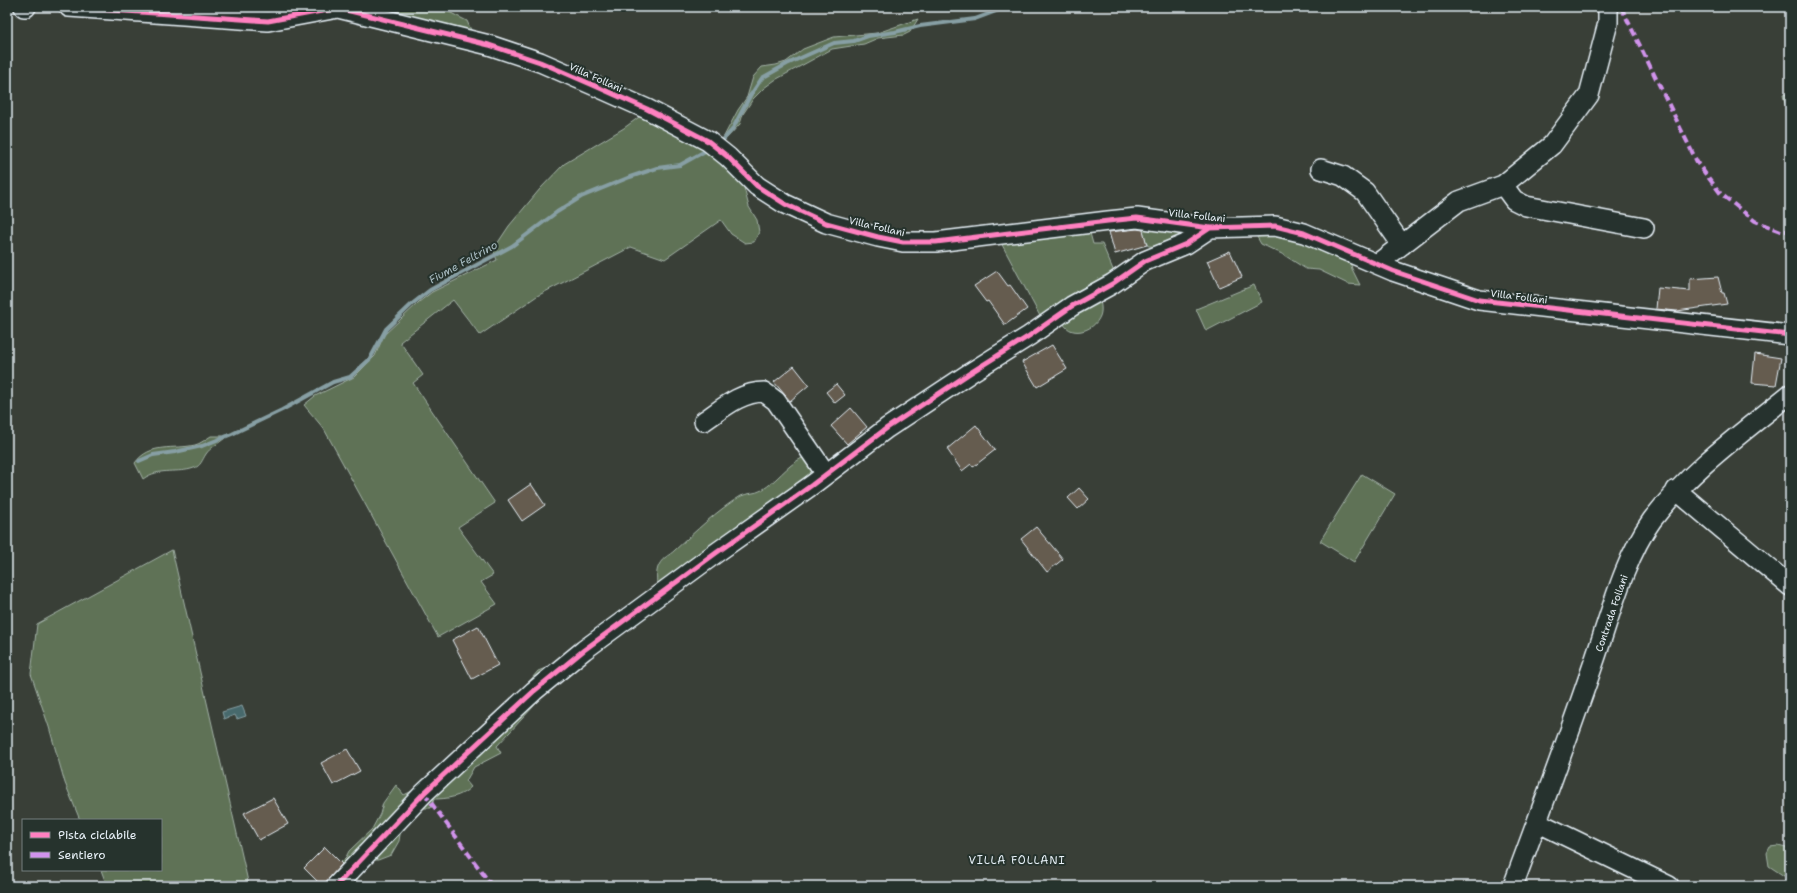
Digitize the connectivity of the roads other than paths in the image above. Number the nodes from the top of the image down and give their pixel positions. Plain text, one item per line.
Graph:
1 (69, 7) edge
2 (1608, 7) edge
3 (1321, 169) dead end
4 (1503, 185) junction
5 (1210, 228) junction
6 (1644, 228) dead end
7 (1402, 245) junction
8 (1377, 264) junction
9 (1790, 335) edge
10 (1790, 394) edge
11 (704, 421) dead end
12 (826, 474) junction
13 (1676, 490) junction
14 (1790, 586) edge
15 (1537, 822) junction
16 (336, 886) edge
17 (1513, 886) edge
18 (1668, 886) edge

1 - 5 street, Villa Follani
2 - 4 street
3 - 7 street
4 - 6 street
4 - 7 street
5 - 8 street, Villa Follani
5 - 12 street
7 - 8 street
8 - 9 street, Villa Follani
10 - 13 street, Contrada Follani
11 - 12 street
12 - 16 street
13 - 14 street
13 - 15 street, Contrada Follani
15 - 17 street, Contrada Follani
15 - 18 street

